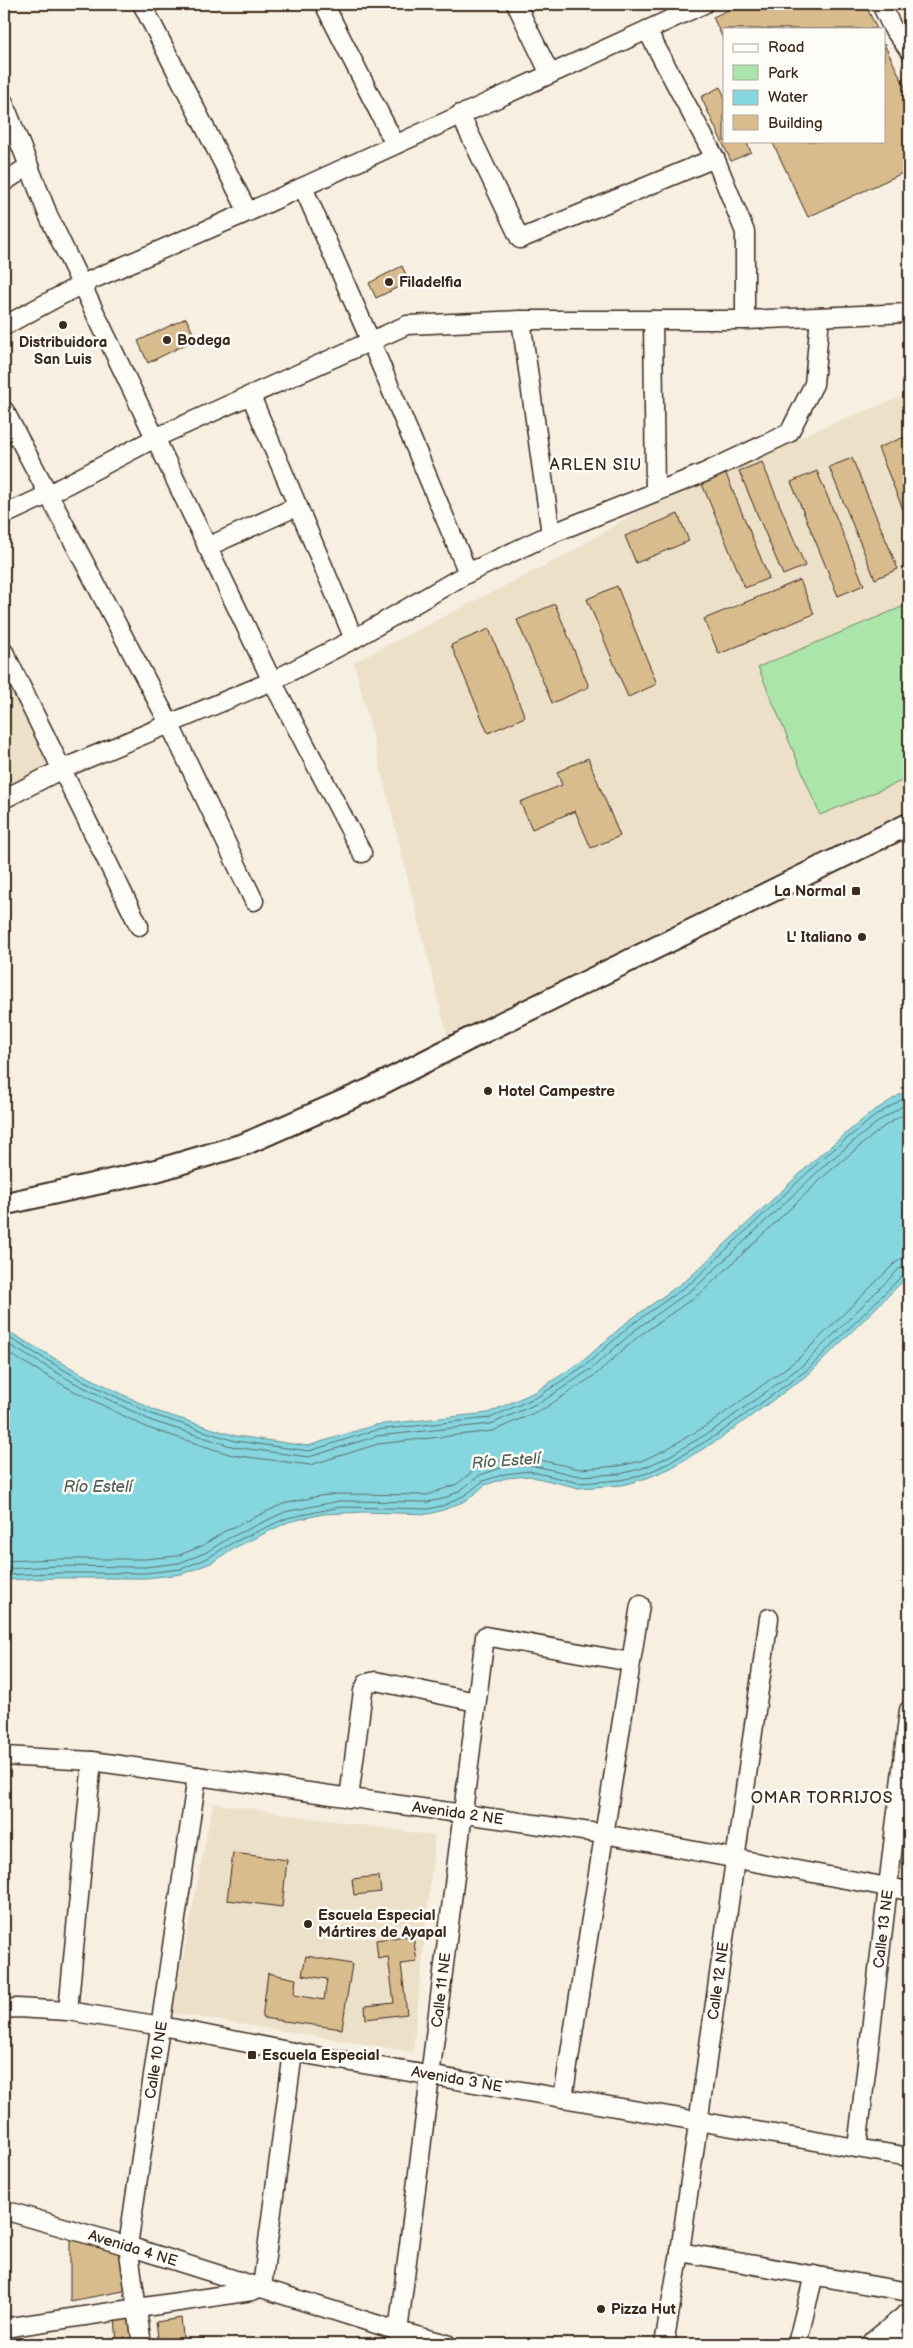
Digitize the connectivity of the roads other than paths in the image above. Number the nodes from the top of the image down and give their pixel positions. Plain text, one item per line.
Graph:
1 (142, 4) edge
2 (324, 4) edge
3 (516, 4) edge
4 (704, 4) edge
5 (881, 4) edge
6 (647, 30) junction
7 (909, 50) edge
8 (550, 74) junction
9 (4, 103) edge
10 (460, 114) junction
11 (395, 144) junction
12 (715, 158) junction
13 (30, 166) junction
14 (4, 182) edge
15 (303, 187) junction
16 (248, 212) junction
17 (82, 284) junction
18 (909, 313) edge
19 (820, 317) junction
20 (521, 320) junction
21 (653, 320) junction
22 (745, 320) junction
23 (4, 326) edge
24 (371, 342) junction
25 (251, 396) junction
26 (4, 410) edge
27 (157, 438) junction
28 (655, 492) junction
29 (47, 495) junction
30 (298, 506) junction
31 (4, 515) edge
32 (551, 534) junction
33 (207, 547) junction
34 (468, 573) junction
35 (354, 639) junction
36 (4, 652) edge
37 (272, 681) junction
38 (170, 725) junction
39 (62, 769) junction
40 (4, 799) edge
41 (909, 824) edge
42 (362, 852) dead end
43 (254, 901) dead end
44 (139, 926) dead end
45 (4, 1204) edge
46 (640, 1605) dead end
47 (770, 1618) dead end
48 (632, 1662) junction
49 (476, 1702) junction
50 (909, 1710) edge
51 (4, 1756) edge
52 (92, 1761) junction
53 (197, 1776) junction
54 (348, 1798) junction
55 (463, 1814) junction
56 (604, 1834) junction
57 (735, 1859) junction
58 (888, 1887) junction
59 (909, 1891) edge
60 (4, 2010) edge
61 (68, 2011) junction
62 (162, 2026) junction
63 (293, 2052) junction
64 (430, 2074) junction
65 (563, 2098) junction
66 (698, 2122) junction
67 (857, 2148) junction
68 (909, 2157) edge
69 (4, 2210) edge
70 (128, 2246) junction
71 (680, 2252) junction
72 (814, 2275) junction
73 (262, 2287) junction
74 (909, 2292) edge
75 (137, 2308) junction
76 (909, 2318) edge
77 (4, 2328) edge
78 (399, 2338) edge
79 (142, 2344) edge
80 (447, 2344) edge
81 (664, 2344) edge
82 (797, 2344) edge
83 (877, 2344) edge

1 - 16 street
2 - 11 street
3 - 8 street
4 - 6 street
5 - 7 street
6 - 8 street
6 - 12 street
8 - 10 street
9 - 13 street
10 - 11 street
10 - 12 street
11 - 15 street
12 - 22 street
13 - 14 street
13 - 17 street
15 - 16 street
15 - 24 street
16 - 17 street
17 - 23 street
17 - 27 street
18 - 19 street
19 - 22 street
19 - 28 street
20 - 21 street
20 - 24 street
20 - 32 street
21 - 22 street
21 - 28 street
24 - 25 street
24 - 34 street
25 - 27 street
25 - 30 street
26 - 29 street
27 - 29 street
27 - 33 street
28 - 32 street
29 - 31 street
29 - 38 street
30 - 33 street
30 - 35 street
32 - 34 street
33 - 37 street
34 - 35 street
35 - 37 street
36 - 39 street
37 - 38 street
37 - 42 street
38 - 39 street
38 - 43 street
39 - 40 street
39 - 44 street
41 - 45 street
46 - 48 street
47 - 57 street, Calle 12 NE
48 - 49 street, Calle 11 NE
48 - 56 street
49 - 54 street
49 - 55 street, Calle 11 NE
50 - 58 street, Calle 13 NE
51 - 52 street, Avenida 2 NE
52 - 53 street, Avenida 2 NE
52 - 61 street
53 - 54 street, Avenida 2 NE
53 - 62 street, Calle 10 NE
54 - 55 street, Avenida 2 NE
55 - 56 street, Avenida 2 NE
55 - 64 street, Calle 11 NE
56 - 57 street, Avenida 2 NE
56 - 65 street
57 - 58 street, Avenida 2 NE
57 - 66 street, Calle 12 NE
58 - 59 street, Avenida 2 NE
58 - 67 street, Calle 13 NE
60 - 61 street, Avenida 3 NE
61 - 62 street, Avenida 3 NE
62 - 63 street, Avenida 3 NE
62 - 70 street, Calle 10 NE
63 - 64 street, Avenida 3 NE
63 - 73 street
64 - 65 street, Avenida 3 NE
64 - 78 street, Calle 11 NE
65 - 66 street, Avenida 3 NE
66 - 67 street, Avenida 3 NE
66 - 71 street, Calle 12 NE
67 - 68 street, Avenida 3 NE
69 - 70 street, Avenida 4 NE
70 - 73 street, Avenida 4 NE
70 - 75 street, Calle 10 NE
71 - 72 street
71 - 81 street, Calle 12 NE
72 - 74 street
72 - 82 street
73 - 75 street
73 - 78 street, Avenida 4 NE
75 - 77 street
75 - 79 street, Calle 10 NE
76 - 83 highway
78 - 80 street, Avenida 4 NE

